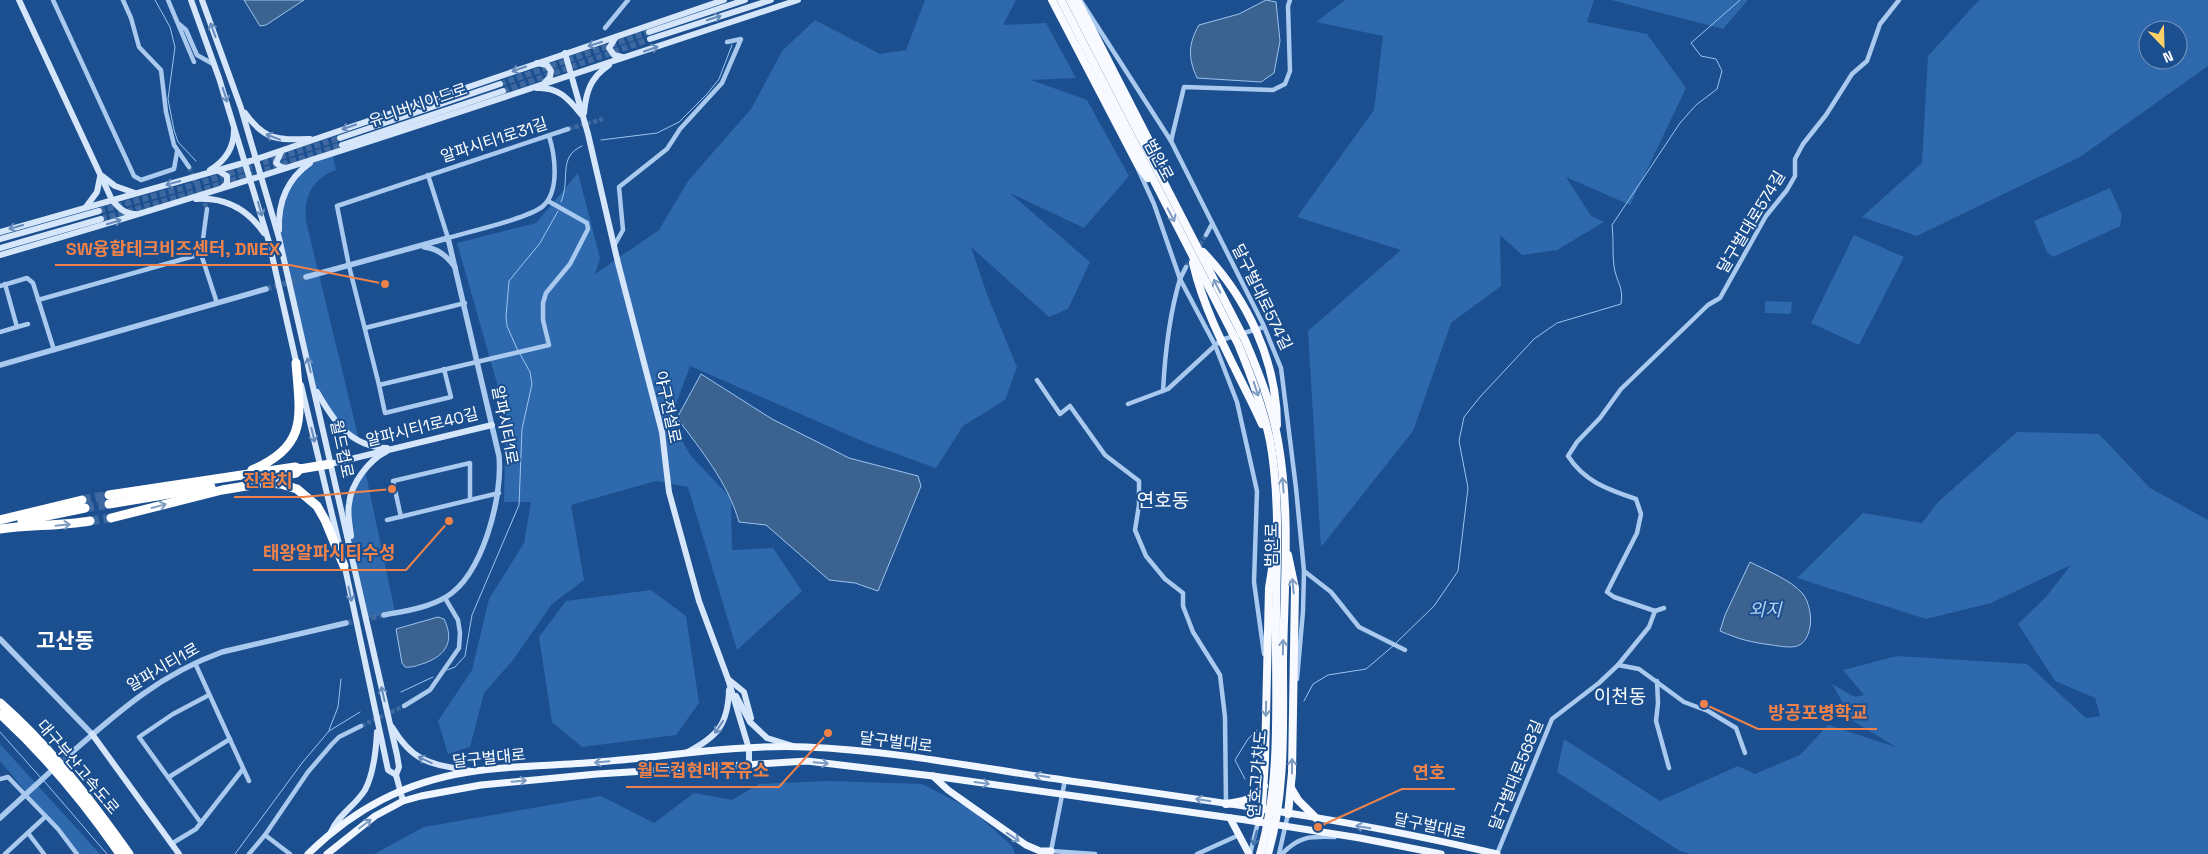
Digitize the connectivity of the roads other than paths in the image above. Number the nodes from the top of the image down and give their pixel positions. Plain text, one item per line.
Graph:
1 (19, 0) edge
2 (53, 0) edge
3 (123, 0) edge
4 (168, 0) edge
5 (191, 0) edge
6 (202, 0) edge
7 (628, 0) edge
8 (724, 0) edge
9 (745, 0) edge
10 (771, 0) edge
11 (798, 0) edge
12 (1052, 0) edge
13 (1061, 0) edge
14 (1070, 0) edge
15 (1077, 0) edge
16 (1081, 0) edge
17 (1290, 0) edge
18 (1899, 0) edge
19 (178, 24) junction
20 (605, 28) dead end
21 (616, 36) junction
22 (727, 42) dead end
23 (565, 53) junction
24 (209, 57) junction
25 (624, 58) junction
26 (616, 60) junction
27 (194, 62) dead end
28 (536, 63) junction
29 (572, 74) junction
30 (544, 83) junction
31 (500, 84) tunnel mouth
32 (529, 88) junction
33 (504, 91) tunnel mouth
34 (241, 108) junction
35 (583, 117) junction
36 (1114, 118) junction
37 (234, 124) junction
38 (568, 129) tunnel mouth
39 (549, 136) junction
40 (316, 139) junction
41 (1171, 142) junction
42 (177, 152) junction
43 (281, 152) junction
44 (324, 156) junction
45 (257, 159) junction
46 (246, 162) junction
47 (189, 167) tunnel mouth
48 (286, 168) junction
49 (217, 170) junction
50 (101, 175) junction
51 (428, 175) junction
52 (262, 176) junction
53 (198, 177) junction
54 (251, 179) junction
55 (222, 187) junction
56 (136, 194) junction
57 (1165, 194) junction
58 (188, 199) junction
59 (112, 200) junction
60 (548, 201) junction
61 (86, 207) junction
62 (207, 210) tunnel mouth
63 (99, 211) tunnel mouth
64 (139, 214) junction
65 (101, 219) tunnel mouth
66 (1212, 224) junction
67 (0, 232) edge
68 (1206, 235) tunnel mouth
69 (279, 238) junction
70 (448, 238) junction
71 (0, 239) edge
72 (269, 242) junction
73 (1196, 244) junction
74 (420, 246) junction
75 (614, 246) junction
76 (0, 248) edge
77 (1191, 251) junction
78 (201, 254) junction
79 (0, 255) edge
80 (348, 266) junction
81 (1186, 267) tunnel mouth
82 (457, 270) junction
83 (306, 278) tunnel mouth
84 (1180, 279) junction
85 (2, 285) edge
86 (266, 289) tunnel mouth
87 (38, 300) junction
88 (217, 303) junction
89 (465, 303) junction
90 (28, 324) dead end
91 (17, 327) junction
92 (364, 328) junction
93 (1260, 328) junction
94 (1236, 331) junction
95 (0, 332) edge
96 (1218, 342) junction
97 (54, 350) junction
98 (478, 360) junction
99 (296, 363) junction
100 (0, 365) edge
101 (444, 369) junction
102 (1037, 380) dead end
103 (379, 385) junction
104 (314, 386) junction
105 (1162, 390) junction
106 (1128, 404) dead end
107 (492, 424) junction
108 (1274, 440) junction
109 (393, 448) junction
110 (330, 464) junction
111 (320, 466) junction
112 (300, 470) junction
113 (240, 474) junction
114 (499, 493) junction
115 (470, 500) junction
116 (83, 504) tunnel mouth
117 (401, 517) junction
118 (112, 518) tunnel mouth
119 (387, 520) dead end
120 (90, 521) tunnel mouth
121 (0, 526) edge
122 (1281, 538) junction
123 (352, 555) junction
124 (344, 566) junction
125 (1304, 571) junction
126 (445, 598) junction
127 (1664, 608) dead end
128 (1655, 610) junction
129 (384, 615) tunnel mouth
130 (346, 623) tunnel mouth
131 (0, 638) edge
132 (1405, 650) dead end
133 (195, 663) junction
134 (1618, 665) junction
135 (1267, 672) junction
136 (729, 681) junction
137 (1657, 681) junction
138 (209, 695) junction
139 (1280, 695) junction
140 (0, 702) edge
141 (404, 706) tunnel mouth
142 (4, 712) edge
143 (1293, 712) junction
144 (389, 722) junction
145 (377, 723) junction
146 (361, 726) tunnel mouth
147 (92, 734) junction
148 (230, 739) junction
149 (796, 747) junction
150 (383, 748) junction
151 (748, 749) junction
152 (1745, 753) dead end
153 (70, 754) tunnel mouth
154 (683, 754) junction
155 (397, 755) junction
156 (749, 765) junction
157 (1669, 768) dead end
158 (243, 769) junction
159 (472, 771) junction
160 (49, 773) dead end
161 (396, 775) junction
162 (933, 776) junction
163 (169, 777) junction
164 (0, 778) edge
165 (1065, 779) junction
166 (249, 782) dead end
167 (1264, 786) junction
168 (1291, 788) junction
169 (400, 790) junction
170 (1063, 794) junction
171 (26, 795) junction
172 (403, 801) junction
173 (1226, 804) junction
174 (1261, 810) junction
175 (1288, 814) junction
176 (45, 817) junction
177 (0, 818) edge
178 (1230, 818) junction
179 (1317, 819) junction
180 (1258, 822) junction
181 (201, 823) junction
182 (1285, 826) junction
183 (331, 832) junction
184 (28, 833) junction
185 (265, 835) junction
186 (1239, 835) junction
187 (1360, 838) junction
188 (171, 844) junction
189 (1051, 851) junction
190 (8, 853) edge
191 (44, 854) edge
192 (77, 854) edge
193 (120, 854) edge
194 (129, 854) edge
195 (179, 854) edge
196 (248, 854) edge
197 (290, 854) edge
198 (308, 854) edge
199 (327, 854) edge
200 (1095, 854) edge
201 (1197, 854) edge
202 (1250, 854) edge
203 (1260, 854) edge
204 (1268, 854) edge
205 (1281, 854) edge
206 (1441, 854) edge
207 (1497, 854) edge

1 - 50 main road
2 - 42 street
3 - 42 street
4 - 19 street
5 - 24 main road, 월드컵로
34 -> 6 main road, 월드컵로
7 - 20 street
8 - 21 main road
9 -> 10 main road
25 -> 11 main road
12 - 36 highway
13 - 57 highway, 범안로
14 - 57 highway, 범안로
15 - 57 highway
16 - 41 street, 달구벌대로574길
17 - 41 street
18 - 128 street, 달구벌대로574길
19 - 24 street
19 - 27 street
21 -> 23 main road
21 - 25 main road
22 - 75 street
23 - 28 main road
23 - 29 main road, 야구전설로
24 -> 37 main road, 월드컵로
25 - 26 main road
26 - 29 main road
26 - 35 main road
28 - 30 main road
28 -> 40 main road
29 - 30 main road
29 - 35 main road, 야구전설로
30 - 32 main road
31 - 33 main road, 유니버시아드로
32 - 35 main road
32 - 44 main road
40 -> 34 main road
34 - 45 main road, 월드컵로
35 - 75 main road, 야구전설로
36 - 57 highway
36 - 84 street
37 - 46 main road, 월드컵로
37 - 53 main road
38 - 39 street, 알파시티1로31길
39 - 51 street, 알파시티1로31길
39 - 60 street
40 - 43 main road
41 - 66 street, 달구벌대로574길
42 - 47 street
43 - 45 main road
43 - 48 main road
44 - 48 main road
44 - 69 main road
45 - 46 main road
45 - 52 main road, 월드컵로
46 - 49 main road
46 - 54 main road, 월드컵로
48 - 52 main road
49 - 53 main road
49 - 55 main road
50 - 56 main road
50 - 59 main road
50 - 61 main road
51 - 70 street, 알파시티1로31길
51 - 80 street, 알파시티1로31길
52 - 54 main road
52 - 69 main road, 월드컵로
53 -> 56 main road
54 - 55 main road
54 -> 72 main road, 월드컵로
55 - 58 main road
56 - 59 main road
57 - 73 highway, 범안로
57 -> 77 highway, 범안로
58 - 64 main road
58 - 72 main road
59 - 61 main road
59 - 64 main road
60 - 70 street
60 - 98 street
61 -> 67 main road
62 - 78 street
63 - 71 main road
79 -> 64 main road
65 - 76 main road
66 - 68 street
66 - 93 street, 달구벌대로574길
104 -> 69 main road, 월드컵로
70 - 74 street
70 - 82 street, 알파시티1로
72 - 99 main road, 월드컵로
73 - 93 highway
94 -> 73 highway, 범안로
74 - 80 street
74 - 82 street
75 - 136 main road, 야구전설로
77 - 94 highway, 범안로
77 - 96 highway
78 - 87 street
78 - 88 street
80 - 83 street
80 - 92 street
81 - 84 street
82 - 89 street, 알파시티1로
84 - 96 street
84 - 105 street
85 - 87 street
85 - 91 street
86 - 88 street
87 - 97 street
88 - 97 street
89 - 92 street
89 - 98 street, 알파시티1로
90 - 91 street
91 - 95 street
92 - 103 street
93 - 96 street
93 - 108 highway
93 - 125 street, 달구벌대로574길
94 - 108 highway, 범안로
96 - 105 street
96 - 108 highway
96 - 135 street
97 - 100 street
98 - 101 street
98 - 107 street, 알파시티1로
99 -> 111 main road, 월드컵로
99 - 113 highway
101 - 103 street
101 - 103 street
102 - 173 street
104 - 109 main road
104 - 110 main road, 월드컵로
105 - 106 street
107 - 109 main road, 알파시티1로40길
107 - 114 street, 알파시티1로
108 - 122 highway, 범안로
109 - 110 main road, 알파시티1로40길
109 - 123 main road
110 - 111 highway
110 - 123 main road, 월드컵로
111 - 112 highway
111 - 124 main road, 월드컵로
112 - 113 highway
112 - 113 highway
114 - 115 street
114 - 126 street, 알파시티1로
115 - 117 street
115 - 117 street
116 - 121 highway
117 - 119 street
118 -> 124 highway
121 -> 120 highway
122 - 135 highway
122 - 139 highway, 범안로
143 -> 122 highway
144 -> 123 main road, 월드컵로
124 -> 145 main road, 월드컵로
125 - 132 street
125 - 143 street, 달구벌대로574길
126 - 129 street, 알파시티1로
126 - 141 street
127 - 128 street
128 - 134 street, 달구벌대로568길
130 - 133 street, 알파시티1로
131 - 147 street
133 - 138 street
133 - 147 street, 알파시티1로
134 - 137 street
134 - 207 street, 달구벌대로568길
135 -> 167 highway
136 - 149 main road
136 - 151 main road, 야구전설로
136 -> 154 main road
137 - 152 street
137 - 157 street
138 - 148 street
138 - 163 street
139 - 203 highway, 연호고가차도
139 - 204 highway, 연호고가차도
140 - 142 highway
142 - 193 highway, 대구부산고속도로
142 - 194 highway, 대구부산고속도로
168 -> 143 highway
144 - 155 main road, 월드컵로
159 -> 144 main road
145 - 150 main road, 월드컵로
145 - 183 main road
146 - 185 street
147 - 153 street, 알파시티1로
147 - 188 main road
148 - 158 street
148 - 163 street
149 - 151 main road, 달구벌대로
165 -> 149 main road, 달구벌대로
150 - 155 main road
150 - 161 main road, 월드컵로
151 - 154 main road, 달구벌대로
151 - 156 main road, 야구전설로
154 -> 159 main road, 달구벌대로
155 - 161 main road, 월드컵로
156 -> 162 main road, 달구벌대로
172 -> 156 main road, 달구벌대로
158 - 166 street
158 - 181 street
159 - 169 main road, 달구벌대로
160 - 171 street
161 - 169 main road, 월드컵로
162 -> 170 main road, 달구벌대로
162 -> 189 main road
163 - 181 street
164 - 171 street
165 - 170 street
173 -> 165 main road, 달구벌대로
167 - 173 highway
167 - 174 highway
168 - 175 highway
168 - 179 highway
169 - 172 main road, 월드컵로
169 - 183 main road, 달구벌대로
170 - 178 main road, 달구벌대로
170 - 189 street
171 - 176 street
171 - 177 street
199 -> 172 main road, 달구벌대로
173 - 174 main road, 달구벌대로
174 - 175 main road, 달구벌대로
174 - 180 highway
175 - 179 main road, 달구벌대로
175 - 182 street
176 - 184 street
176 - 192 street
178 - 180 main road, 달구벌대로
178 - 186 main road
207 -> 179 main road, 달구벌대로
180 - 182 main road, 달구벌대로
180 -> 202 street
181 - 188 street
182 - 187 main road, 달구벌대로
182 - 205 street
183 - 198 main road, 달구벌대로
184 - 190 street
184 - 191 street
185 - 196 street
185 - 197 street
186 - 201 street
186 - 202 main road
187 - 205 street
187 - 206 main road, 달구벌대로
188 - 195 main road
189 - 200 street

